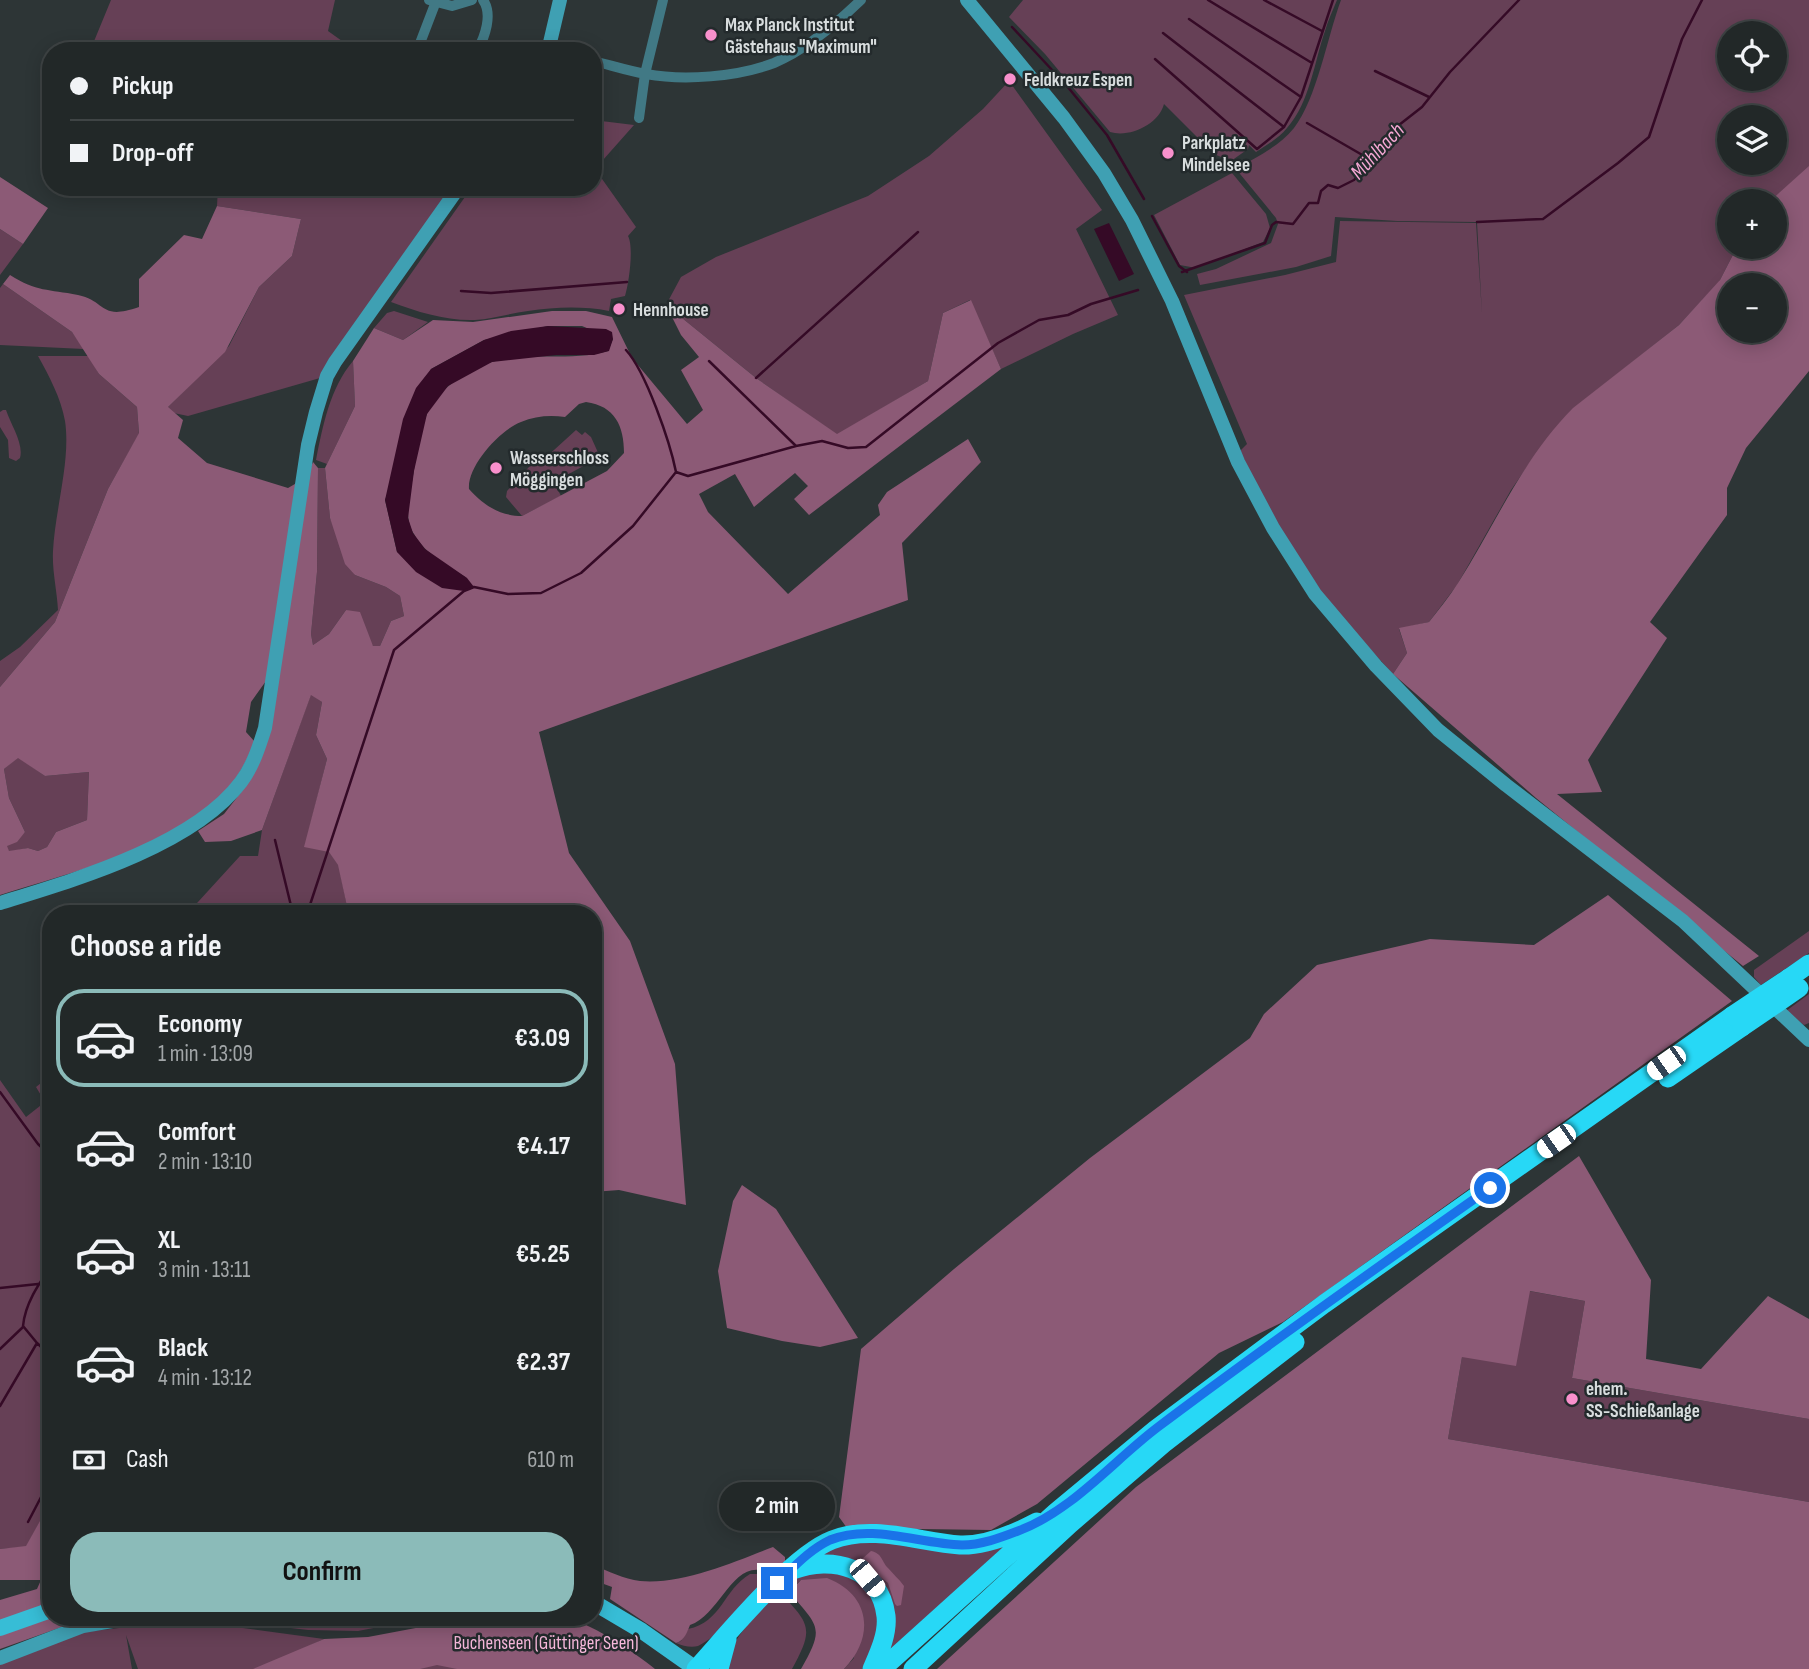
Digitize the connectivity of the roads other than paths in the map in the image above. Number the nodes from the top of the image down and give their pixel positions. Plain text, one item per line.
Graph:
1 (471, 0) edge
2 (483, 0) edge
3 (561, 0) edge
4 (663, 0) edge
5 (860, 0) edge
6 (967, 0) edge
7 (432, 2) edge
8 (420, 42) edge
9 (480, 42) edge
10 (553, 42) edge
11 (602, 63) edge
12 (645, 74) junction
13 (639, 118) dead end
14 (453, 196) edge
15 (0, 904) edge
16 (1809, 964) edge
17 (1799, 982) edge
18 (1737, 1022) junction
19 (1809, 1040) edge
20 (1056, 1512) junction
21 (789, 1572) junction
22 (602, 1607) edge
23 (42, 1614) edge
24 (83, 1626) edge
25 (0, 1628) edge
26 (730, 1632) junction
27 (0, 1658) edge
28 (696, 1669) edge
29 (719, 1669) edge
30 (872, 1669) edge
31 (882, 1669) edge
32 (913, 1669) edge

1 - 7 street
2 - 9 street
3 - 10 street
4 - 12 street
5 - 12 street
6 - 19 street
7 - 8 street
11 - 12 street
12 - 13 street
14 - 15 street
16 - 17 highway
17 - 18 highway, bridge
18 - 20 highway
18 - 32 highway
20 - 21 highway
20 - 31 highway
21 - 26 highway
21 - 30 highway
22 - 28 main road
23 - 25 main road
24 - 27 street
26 - 28 highway
26 - 29 highway

